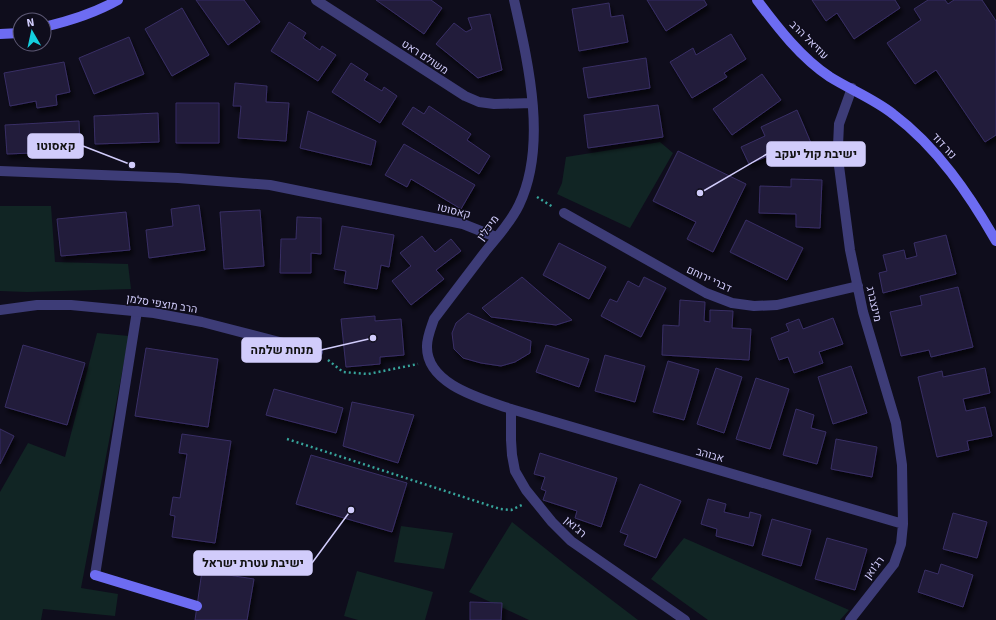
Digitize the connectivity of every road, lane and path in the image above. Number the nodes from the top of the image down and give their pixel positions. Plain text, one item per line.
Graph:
1 (118, 0) edge
2 (316, 0) edge
3 (514, 0) edge
4 (757, 0) edge
5 (52, 26) edge
6 (12, 33) edge
7 (0, 34) edge
8 (852, 88) junction
9 (532, 103) junction
10 (0, 171) edge
11 (525, 190) junction
12 (564, 214) joint
13 (496, 238) junction
14 (996, 241) edge
15 (858, 286) junction
16 (0, 310) edge
17 (137, 311) junction
18 (318, 352) joint
19 (430, 362) junction
20 (511, 409) junction
21 (287, 439) dead end
22 (532, 498) junction
23 (903, 524) junction
24 (197, 606) dead end
25 (685, 620) edge
26 (850, 620) edge

1 - 5 street
2 - 9 street, משולם ראט
3 - 9 street, מיכלין
4 - 8 street, עוזיאל הרב
6 - 7 street
8 - 14 street, נזר דוד
8 - 15 street, מינצברג
9 - 11 street, מיכלין
10 - 13 street, קאסוטו
11 - 12 path
11 - 13 street, מיכלין
12 - 15 street, דברי ירוחם
13 - 19 street, מיכלין
15 - 23 street, מינצברג
16 - 17 street, הרב מוצפי סלמן
17 - 18 street, הרב מוצפי סלמן
17 - 24 street
18 - 19 path
19 - 20 street, מיכלין
20 - 22 street, רג'ואן
20 - 23 street, אבוהב
21 - 22 path
22 - 25 street, רג'ואן
23 - 26 street, רג'ואן

